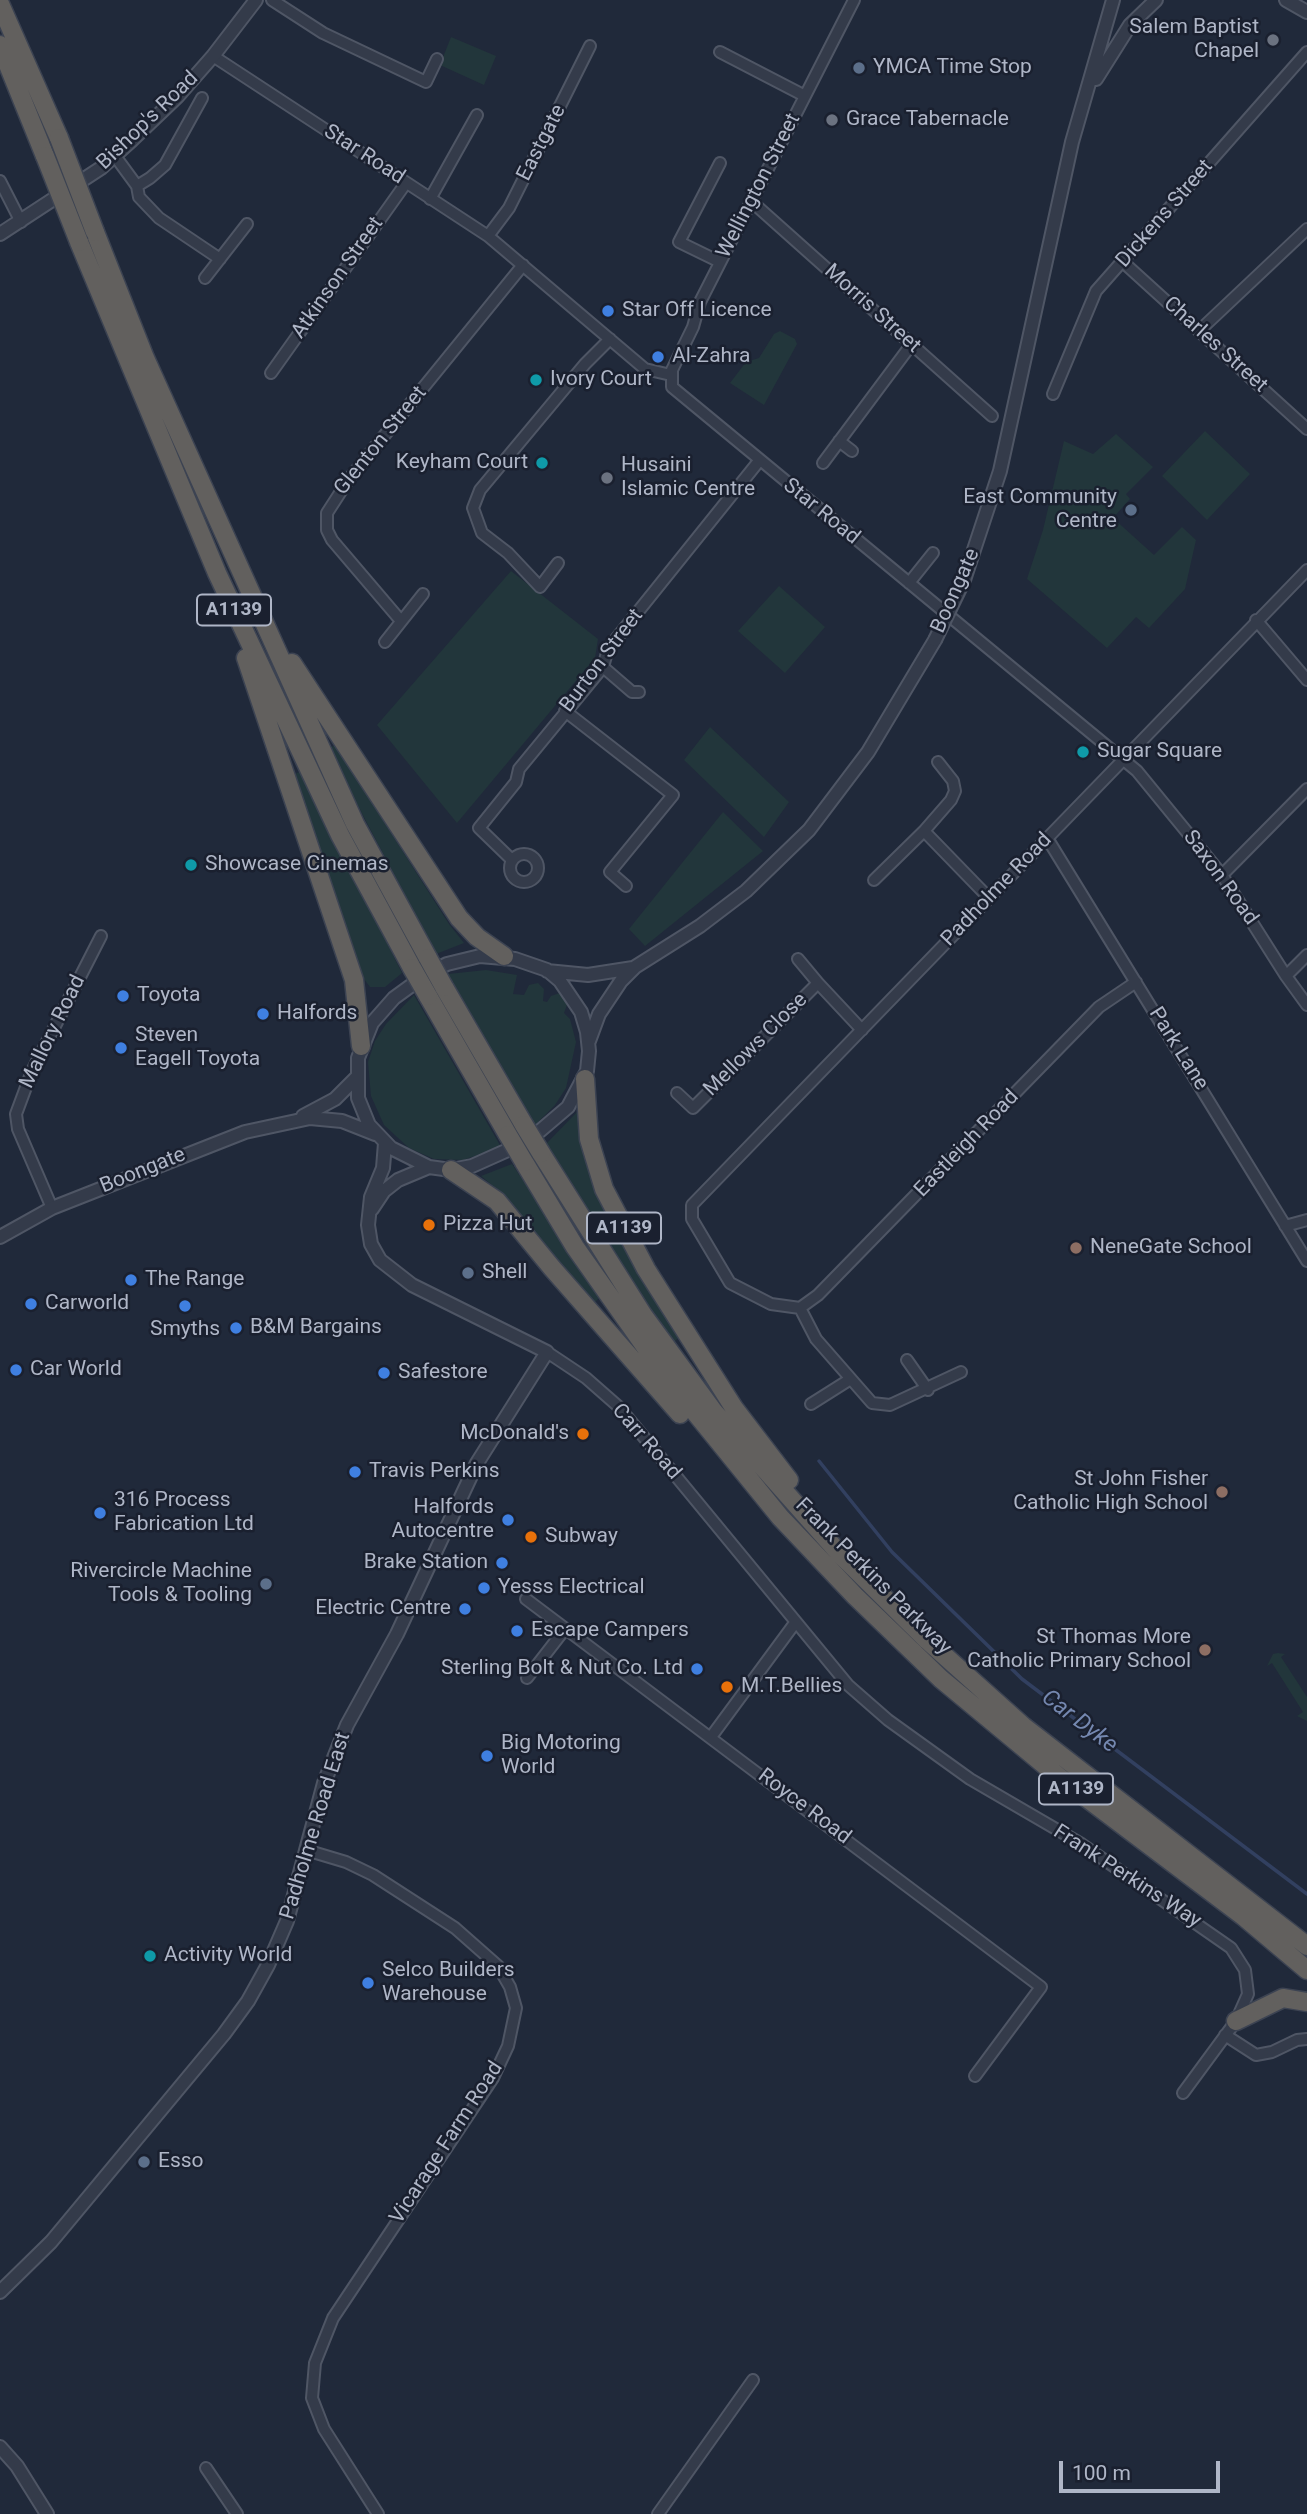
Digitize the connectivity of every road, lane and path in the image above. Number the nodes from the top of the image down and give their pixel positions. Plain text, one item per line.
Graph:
1 (256, 0) edge
2 (272, 0) edge
3 (854, 0) edge
4 (1113, 0) edge
5 (1156, 0) edge
6 (1286, 0) edge
7 (0, 4) edge
8 (1307, 12) edge
9 (0, 45) edge
10 (590, 46) dead end
11 (720, 52) dead end
12 (1307, 52) edge
13 (214, 56) junction
14 (437, 59) dead end
15 (805, 96) junction
16 (202, 98) dead end
17 (1082, 104) junction
18 (477, 115) dead end
19 (115, 156) junction
20 (720, 163) dead end
21 (0, 181) edge
22 (406, 183) junction
23 (137, 186) junction
24 (430, 199) junction
25 (751, 201) junction
26 (21, 222) junction
27 (230, 225) dead end
28 (1307, 229) edge
29 (0, 234) edge
30 (488, 236) junction
31 (220, 259) junction
32 (720, 262) junction
33 (1123, 262) junction
34 (523, 265) junction
35 (205, 278) dead end
36 (1200, 330) junction
37 (610, 339) junction
38 (911, 345) junction
39 (271, 373) dead end
40 (671, 375) junction
41 (1053, 394) dead end
42 (992, 416) dead end
43 (1307, 429) edge
44 (839, 441) junction
45 (852, 452) dead end
46 (759, 461) junction
47 (823, 463) dead end
48 (511, 539) dead end
49 (502, 549) junction
50 (933, 553) dead end
51 (558, 563) dead end
52 (1307, 569) edge
53 (217, 573) junction
54 (909, 583) junction
55 (423, 594) dead end
56 (261, 616) junction
57 (1256, 620) junction
58 (401, 621) junction
59 (385, 642) dead end
60 (603, 667) junction
61 (1307, 680) edge
62 (639, 692) dead end
63 (565, 711) junction
64 (1124, 758) junction
65 (938, 762) dead end
66 (682, 786) dead end
67 (1307, 789) edge
68 (673, 794) junction
69 (924, 831) junction
70 (1047, 838) junction
71 (512, 860) dead end
72 (1222, 875) junction
73 (874, 880) dead end
74 (626, 886) dead end
75 (989, 898) junction
76 (101, 936) dead end
77 (1307, 955) edge
78 (504, 956) junction
79 (798, 959) dead end
80 (635, 967) junction
81 (547, 971) junction
82 (1286, 976) junction
83 (1136, 982) junction
84 (818, 983) junction
85 (1307, 1005) edge
86 (862, 1030) junction
87 (589, 1041) junction
88 (361, 1046) junction
89 (356, 1078) junction
90 (585, 1079) junction
91 (677, 1093) dead end
92 (293, 1120) junction
93 (380, 1138) junction
94 (429, 1167) junction
95 (451, 1170) junction
96 (52, 1208) junction
97 (370, 1213) junction
98 (1307, 1220) edge
99 (1285, 1226) junction
100 (0, 1237) edge
101 (1307, 1261) edge
102 (800, 1308) junction
103 (547, 1352) junction
104 (656, 1360) junction
105 (907, 1360) dead end
106 (961, 1371) dead end
107 (669, 1378) junction
108 (849, 1380) junction
109 (928, 1390) junction
110 (811, 1404) dead end
111 (527, 1599) dead end
112 (795, 1623) junction
113 (565, 1629) junction
114 (927, 1640) junction
115 (527, 1678) dead end
116 (711, 1737) junction
117 (306, 1850) junction
118 (1307, 1947) edge
119 (1307, 1970) edge
120 (1307, 2002) edge
121 (1230, 2028) junction
122 (1307, 2039) edge
123 (975, 2076) dead end
124 (1183, 2093) dead end
125 (0, 2292) edge
126 (753, 2380) dead end
127 (0, 2447) edge
128 (206, 2468) dead end
129 (47, 2514) edge
130 (237, 2514) edge
131 (378, 2514) edge
132 (658, 2514) edge

1 - 13 street, Bishop's Road
2 - 14 street
3 - 15 street, Wellington Street
4 - 17 street, Boongate
5 - 17 street, Boongate
6 - 8 street
7 - 56 highway, A1139, bridge
9 - 53 highway, A1139, bridge
10 - 30 street, Eastgate
11 - 15 street
12 - 33 street, Dickens Street
13 - 19 street, Bishop's Road
13 - 22 street, Star Road
15 - 25 street, Wellington Street
16 - 23 street
17 - 80 street, Boongate, bridge
18 - 24 street
19 - 23 street
19 - 26 street, Bishop's Road
20 - 32 street
21 - 26 street
22 - 24 street, Star Road
22 - 39 street, Atkinson Street
23 - 31 street
24 - 30 street, Star Road
25 - 32 street, Wellington Street
25 - 38 street, Morris Street
26 - 29 street, Bishop's Road
27 - 31 street
28 - 36 street
30 - 34 street, Star Road
31 - 35 street
32 - 40 street, Wellington Street
33 - 36 street, Charles Street
33 - 41 street, Dickens Street
34 - 37 street, Star Road
34 - 58 street, Glenton Street
36 - 43 street, Charles Street
37 - 40 street, Star Road
37 - 49 street
38 - 42 street, Morris Street
38 - 44 street
40 - 46 street, Star Road
44 - 45 street
44 - 47 street
46 - 54 street, Star Road
46 - 60 street, Burton Street
48 - 49 street
49 - 51 street
50 - 54 street
52 - 57 street, Padholme Road
53 - 88 highway, A1139
53 - 104 highway, Frank Perkins Parkway / A1139, bridge
54 - 64 street, Star Road
55 - 58 street
56 - 78 highway, A1139
56 - 104 highway, Frank Perkins Parkway / A1139, bridge
57 - 61 street
57 - 64 street, Padholme Road
58 - 59 street
60 - 62 street
60 - 63 street, Burton Street
63 - 68 street
63 - 71 street, Burton Street
64 - 70 street, Padholme Road
64 - 72 street, Saxon Road
65 - 69 street
66 - 68 street
67 - 72 street
68 - 74 street
69 - 73 street
69 - 75 street
70 - 75 street, Padholme Road
70 - 83 street, Park Lane
72 - 82 street, Saxon Road
75 - 86 street, Padholme Road
76 - 96 street, Mallory Road
77 - 82 street
78 - 81 street
78 - 88 street
79 - 84 street
80 - 81 street, Boongate
80 - 87 street, Boongate
81 - 87 street
82 - 85 street, Saxon Road
83 - 99 street, Park Lane
83 - 102 street, Eastleigh Road
84 - 86 street, Mellows Close
84 - 91 street, Mellows Close
86 - 102 street, Padholme Road
87 - 90 street
88 - 89 street
89 - 92 street, Boongate
89 - 93 street
90 - 95 street
90 - 114 highway, A1139
92 - 93 street, Boongate
92 - 96 street, Boongate
93 - 94 street
93 - 97 street, Carr Road
94 - 95 street
94 - 97 street
95 - 104 highway, A1139
96 - 100 street, Boongate
97 - 103 street, Carr Road
98 - 99 street
99 - 101 street, Park Lane
102 - 108 street
103 - 112 street, Carr Road
103 - 117 street, Padholme Road East
104 - 107 highway, Frank Perkins Parkway / A1139
104 - 107 highway, A1139
105 - 109 street
106 - 109 street
107 - 114 highway, Frank Perkins Parkway / A1139
107 - 119 highway, Frank Perkins Parkway / A1139
108 - 109 street
108 - 110 street
111 - 113 street, Royce Road
112 - 116 street
112 - 121 street, Frank Perkins Way
113 - 115 street
113 - 116 street, Royce Road
114 - 118 highway, Frank Perkins Parkway / A1139
116 - 123 street, Royce Road
117 - 125 street, Padholme Road East
117 - 131 street, Vicarage Farm Road
120 - 121 highway
121 - 122 street
121 - 124 street, Frank Perkins Way
126 - 132 street
127 - 129 street
128 - 130 street

